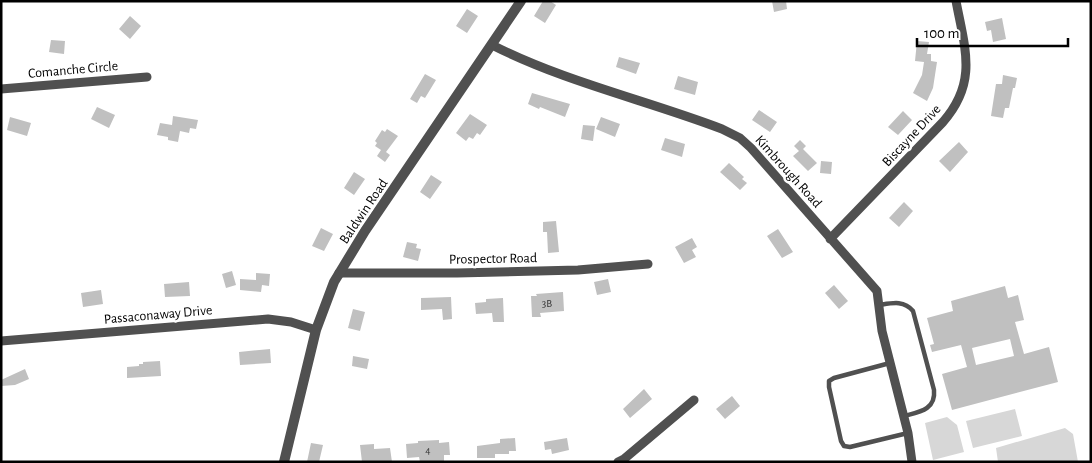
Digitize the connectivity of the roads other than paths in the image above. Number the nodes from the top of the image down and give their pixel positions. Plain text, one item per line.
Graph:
1 (521, 1) edge
2 (956, 1) edge
3 (492, 45) junction
4 (147, 77) dead end
5 (1, 89) edge
6 (830, 239) junction
7 (648, 264) dead end
8 (339, 273) junction
9 (880, 305) junction
10 (316, 330) junction
11 (1, 341) edge
12 (890, 363) junction
13 (694, 400) dead end
14 (904, 416) junction
15 (908, 433) junction
16 (284, 462) edge
17 (618, 462) edge
18 (912, 462) edge

1 - 3 street, Baldwin Road
2 - 6 street, Biscayne Drive
3 - 6 street, Kimbrough Road
3 - 8 street, Baldwin Road
4 - 5 street, Comanche Circle
6 - 9 street, Kimbrough Road
7 - 8 street, Prospector Road
8 - 10 street, Baldwin Road
9 - 12 street, Kimbrough Road
9 - 14 lane
10 - 11 street, Passaconaway Drive
10 - 16 street, Baldwin Road
12 - 14 street, Kimbrough Road
12 - 15 lane
13 - 17 street
14 - 15 street, Kimbrough Road
15 - 18 street, Kimbrough Road

